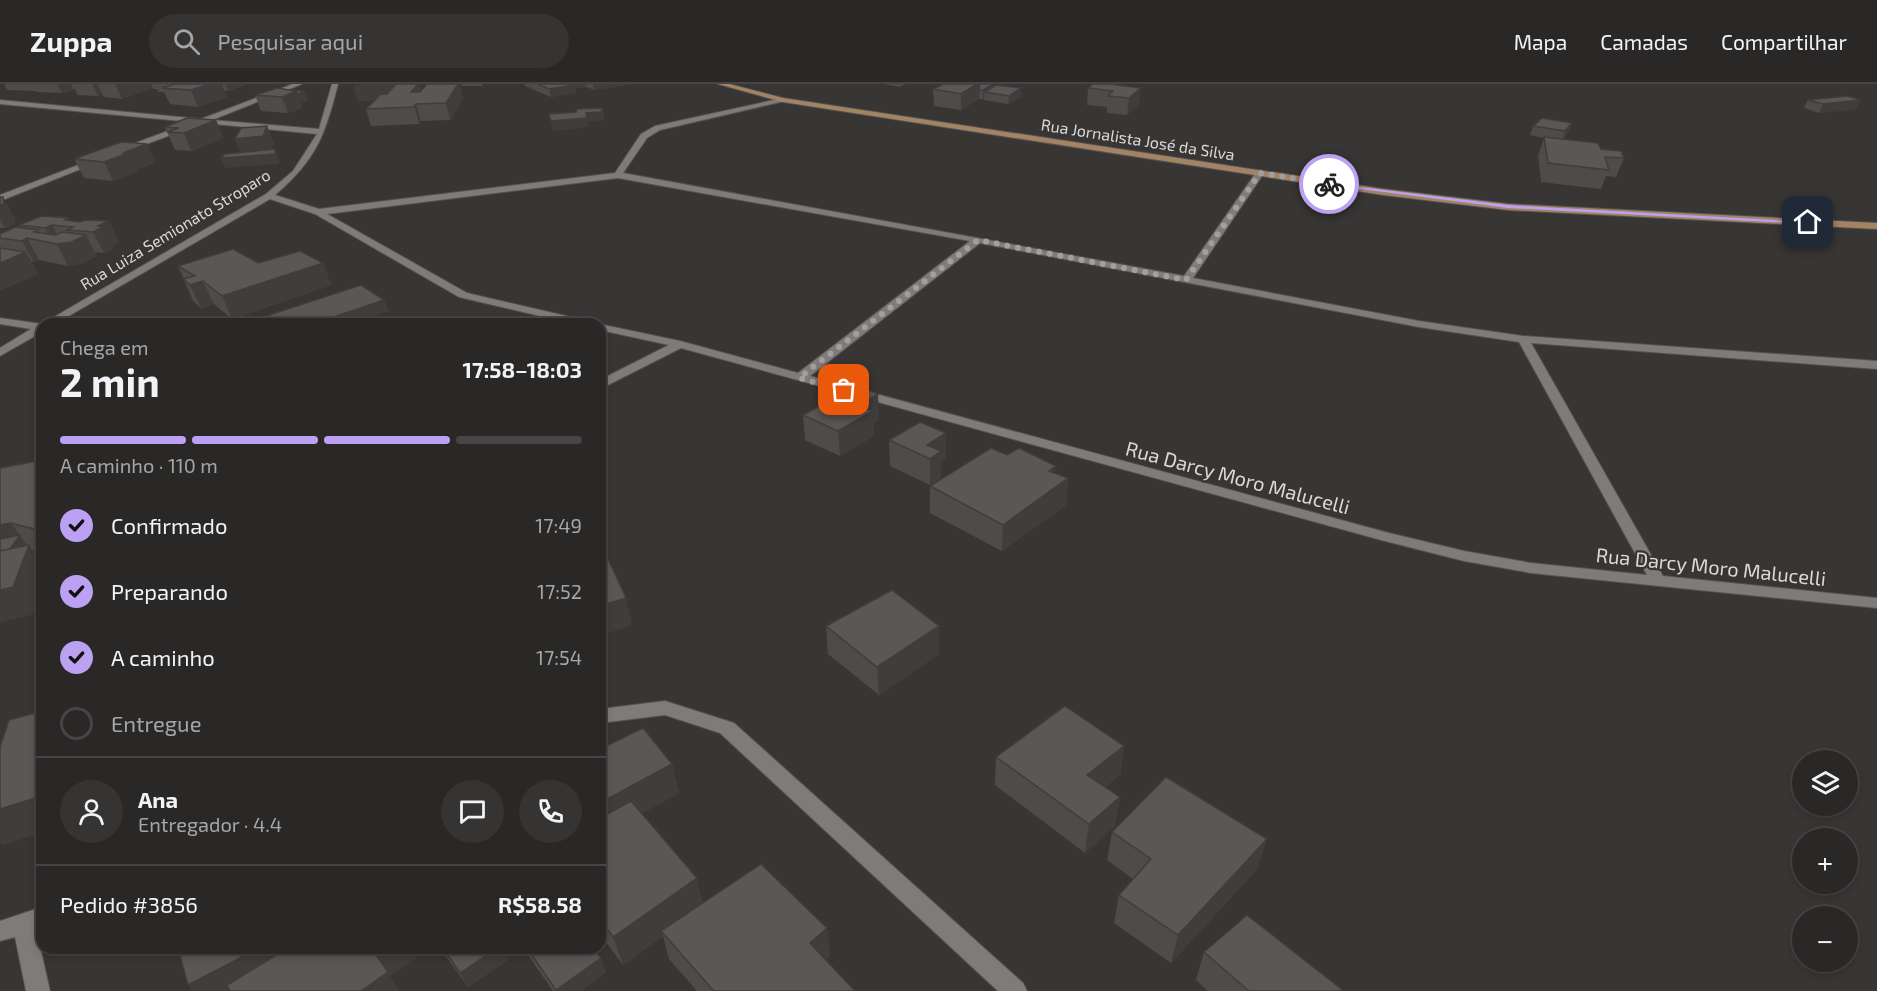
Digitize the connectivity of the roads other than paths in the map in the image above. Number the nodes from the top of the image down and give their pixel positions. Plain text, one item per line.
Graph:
1 (299, 84) edge
2 (335, 84) edge
3 (722, 84) edge
4 (783, 100) junction
5 (0, 102) edge
6 (202, 121) junction
7 (322, 132) junction
8 (112, 155) edge
9 (101, 159) edge
10 (1260, 173) junction
11 (618, 175) junction
12 (269, 196) junction
13 (0, 198) edge
14 (318, 212) junction
15 (1877, 226) edge
16 (978, 240) junction
17 (1186, 280) junction
18 (57, 318) edge
19 (562, 318) edge
20 (0, 321) edge
21 (36, 326) edge
22 (606, 328) edge
23 (36, 331) edge
24 (1524, 339) junction
25 (680, 344) junction
26 (0, 353) edge
27 (1877, 365) edge
28 (799, 378) junction
29 (606, 382) edge
30 (1658, 581) junction
31 (1877, 603) edge
32 (606, 715) edge
33 (33, 921) edge
34 (0, 931) edge
35 (38, 991) edge
36 (1015, 991) edge

1 - 6 street
2 - 7 street, Rua Luiza Semionato Stroparo
3 - 4 main road, Rua Jornalista José da Silva
4 - 10 main road, Rua Jornalista José da Silva
4 - 11 street
5 - 6 street
6 - 7 street
6 - 8 street
7 - 12 street, Rua Luiza Semionato Stroparo
9 - 13 street
10 - 15 main road, Rua Jornalista José da Silva
10 - 17 street
11 - 14 street
11 - 16 street
12 - 14 street
12 - 18 street, Rua Luiza Semionato Stroparo
14 - 19 street
16 - 17 street
16 - 28 street
17 - 24 street
20 - 21 street
22 - 25 street, Rua Darcy Moro Malucelli
23 - 26 street
24 - 27 street
24 - 30 street
25 - 28 street, Rua Darcy Moro Malucelli
25 - 29 street
28 - 30 street, Rua Darcy Moro Malucelli
30 - 31 street, Rua Darcy Moro Malucelli
32 - 36 street
33 - 34 street
33 - 35 street

